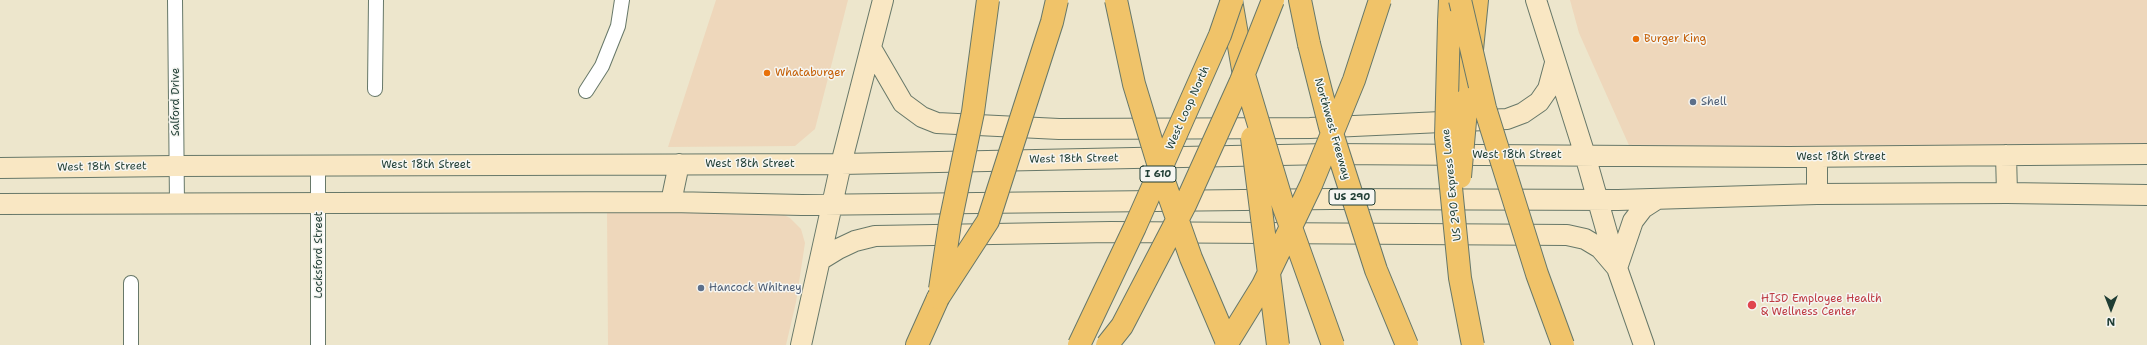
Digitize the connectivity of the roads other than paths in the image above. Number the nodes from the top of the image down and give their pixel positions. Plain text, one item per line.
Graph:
1 (175, 0) edge
2 (376, 0) edge
3 (622, 0) edge
4 (883, 0) edge
5 (988, 0) edge
6 (1057, 0) edge
7 (1116, 0) edge
8 (1232, 0) edge
9 (1273, 0) edge
10 (1300, 0) edge
11 (1380, 0) edge
12 (1450, 0) edge
13 (1460, 0) edge
14 (1477, 0) edge
15 (1536, 0) edge
16 (871, 48) junction
17 (1556, 63) junction
18 (1244, 75) junction
19 (375, 89) dead end
20 (586, 91) dead end
21 (1585, 154) junction
22 (2147, 154) edge
23 (2006, 155) junction
24 (1817, 157) junction
25 (679, 164) junction
26 (841, 164) junction
27 (318, 165) junction
28 (176, 166) junction
29 (0, 168) edge
30 (2007, 193) junction
31 (1817, 194) junction
32 (2147, 195) edge
33 (1657, 199) junction
34 (1598, 200) junction
35 (671, 202) junction
36 (319, 203) junction
37 (0, 204) edge
38 (177, 204) junction
39 (834, 204) junction
40 (1455, 214) junction
41 (820, 260) junction
42 (1617, 268) junction
43 (131, 283) dead end
44 (938, 298) junction
45 (131, 345) edge
46 (318, 345) edge
47 (802, 345) edge
48 (917, 345) edge
49 (1079, 345) edge
50 (1107, 345) edge
51 (1227, 345) edge
52 (1278, 345) edge
53 (1333, 345) edge
54 (1407, 345) edge
55 (1473, 345) edge
56 (1563, 345) edge
57 (1644, 345) edge

1 - 28 street, Salford Drive
2 - 19 street
3 - 20 street
4 - 16 main road
5 - 44 highway, bridge
6 - 44 highway, bridge
7 - 51 highway, bridge
8 - 18 highway
8 - 49 highway, West Loop North / I 610, bridge
9 - 50 highway, bridge
10 - 54 highway, Northwest Freeway / US 290, bridge
11 - 51 highway, bridge
12 - 40 highway, US 290 Express Lane, bridge
13 - 56 highway, bridge
14 - 40 highway, bridge
15 - 17 main road
16 - 17 main road
16 - 26 main road
17 - 21 main road
18 - 52 highway, bridge
18 - 53 highway, bridge
21 - 24 main road, West 18th Street
21 - 26 main road, West 18th Street
21 - 34 main road
22 - 23 main road, West 18th Street
23 - 24 main road, West 18th Street
23 - 30 main road
24 - 31 main road
25 - 26 main road, West 18th Street
25 - 27 main road, West 18th Street
25 - 35 main road
26 - 39 main road
27 - 28 main road, West 18th Street
27 - 36 street, Locksford Street
28 - 29 main road, West 18th Street
28 - 38 street, Salford Drive
30 - 31 main road
30 - 32 main road
31 - 33 main road
33 - 34 main road
33 - 42 main road
34 - 39 main road
34 - 42 main road
35 - 36 main road
35 - 39 main road
36 - 38 main road
36 - 46 street, Locksford Street
37 - 38 main road
39 - 41 main road
40 - 55 highway, US 290 Express Lane, bridge
41 - 42 main road
41 - 47 main road
42 - 57 main road
43 - 45 street
44 - 48 highway

